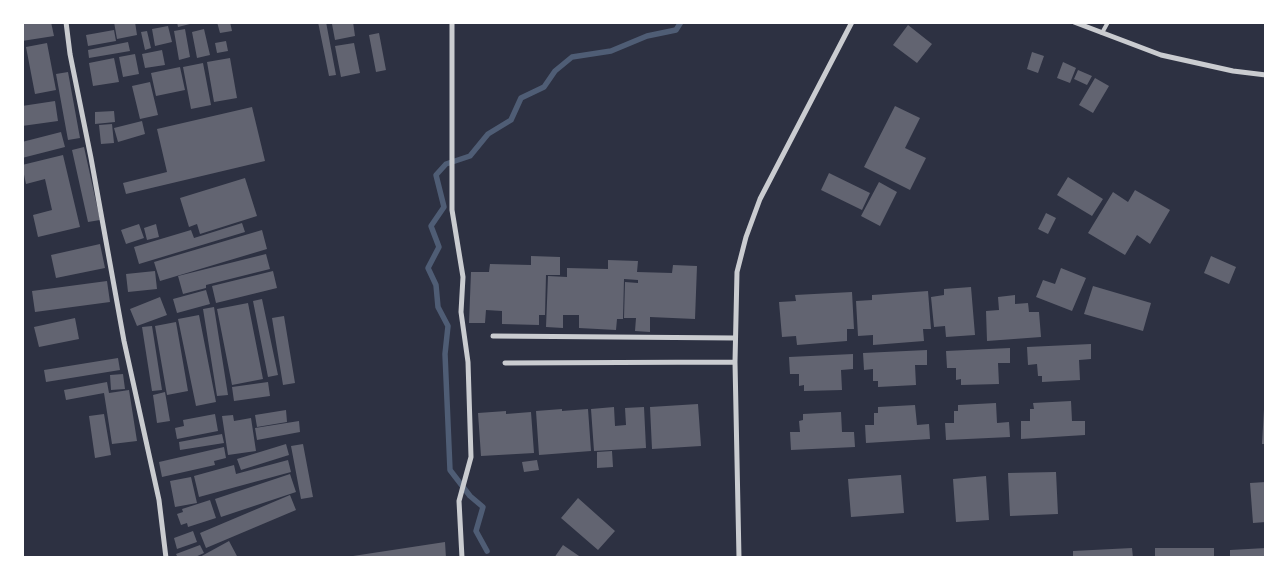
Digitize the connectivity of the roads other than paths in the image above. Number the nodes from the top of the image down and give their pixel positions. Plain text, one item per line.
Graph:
1 (66, 22) edge
2 (452, 22) edge
3 (852, 22) edge
4 (1074, 22) edge
5 (1108, 22) edge
6 (1102, 33) junction
7 (1266, 75) edge
8 (493, 336) dead end
9 (735, 338) junction
10 (735, 362) junction
11 (505, 363) dead end
12 (166, 558) edge
13 (462, 558) edge
14 (739, 558) edge

1 - 12 street
2 - 13 street
3 - 9 street
4 - 6 street
5 - 6 lane
6 - 7 street
8 - 9 street
9 - 10 street
10 - 11 street
10 - 14 street

